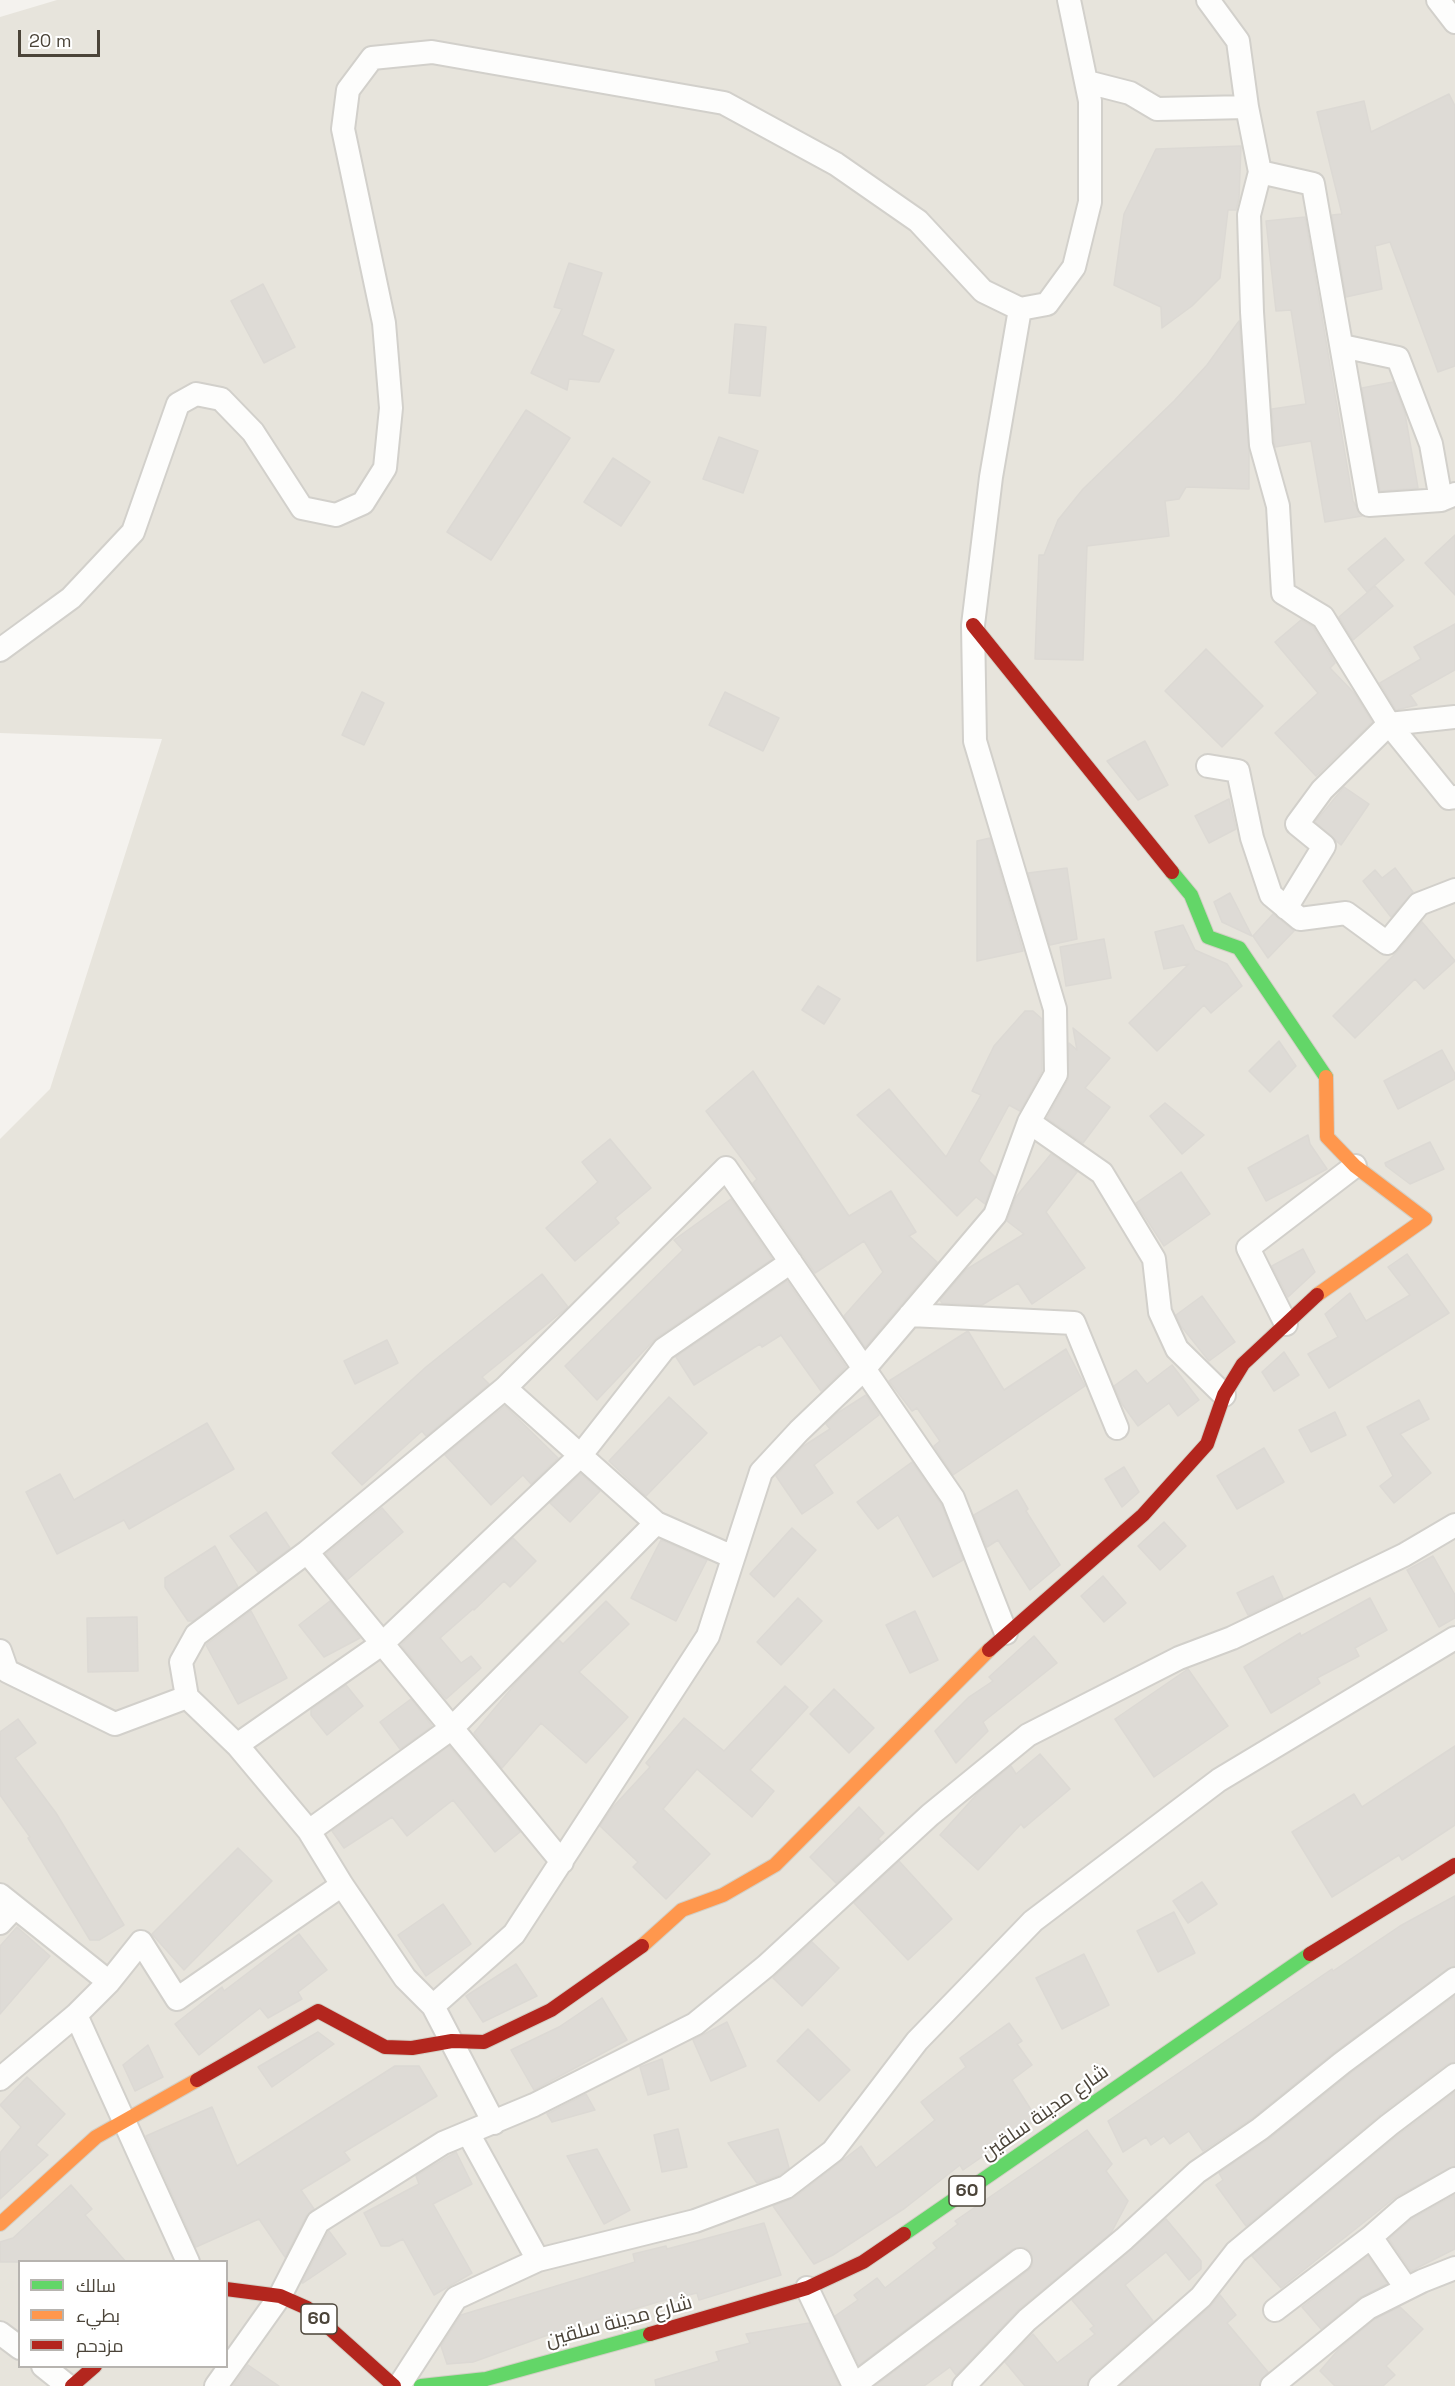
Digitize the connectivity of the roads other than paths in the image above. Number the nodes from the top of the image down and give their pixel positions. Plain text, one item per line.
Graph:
1 (1069, 0) edge
2 (1208, 0) edge
3 (1438, 0) edge
4 (1455, 22) edge
5 (1087, 82) junction
6 (1247, 107) junction
7 (1260, 172) junction
8 (1020, 309) junction
9 (1342, 346) junction
10 (1448, 497) edge
11 (973, 625) junction
12 (0, 650) edge
13 (1455, 717) edge
14 (1389, 724) junction
15 (1208, 766) dead end
16 (1455, 797) edge
17 (1455, 890) edge
18 (1286, 908) junction
19 (1029, 1122) junction
20 (1355, 1166) junction
21 (791, 1262) junction
22 (910, 1316) junction
23 (1286, 1324) junction
24 (865, 1368) junction
25 (505, 1388) junction
26 (1224, 1395) junction
27 (1117, 1428) dead end
28 (580, 1456) junction
29 (656, 1523) junction
30 (1455, 1525) edge
31 (308, 1552) junction
32 (733, 1557) junction
33 (1006, 1633) junction
34 (1455, 1638) edge
35 (383, 1643) junction
36 (0, 1651) edge
37 (187, 1697) junction
38 (452, 1728) junction
39 (237, 1745) junction
40 (309, 1831) junction
41 (562, 1862) junction
42 (1455, 1865) edge
43 (342, 1885) junction
44 (5, 1908) edge
45 (1455, 1979) edge
46 (110, 1982) junction
47 (433, 2006) junction
48 (76, 2015) junction
49 (452, 2041) junction
50 (1455, 2075) edge
51 (0, 2079) edge
52 (125, 2118) junction
53 (494, 2123) junction
54 (468, 2133) junction
55 (1455, 2179) edge
56 (0, 2224) edge
57 (1371, 2236) junction
58 (187, 2260) edge
59 (538, 2260) junction
60 (1020, 2260) dead end
61 (1455, 2268) edge
62 (807, 2288) junction
63 (1406, 2288) junction
64 (228, 2289) edge
65 (280, 2296) junction
66 (1275, 2310) dead end
67 (0, 2333) edge
68 (18, 2346) edge
69 (44, 2368) edge
70 (94, 2368) edge
71 (853, 2385) edge
72 (70, 2386) edge
73 (216, 2386) edge
74 (394, 2386) edge
75 (399, 2386) edge
76 (422, 2386) edge
77 (963, 2386) edge
78 (1100, 2386) edge
79 (1272, 2386) edge

1 - 5 street
2 - 6 street
3 - 4 street
5 - 6 street
5 - 8 street
6 - 7 street
7 - 9 street
7 - 14 street
8 - 11 street
8 - 12 street
9 - 10 street
9 - 10 street
11 - 19 street
11 - 20 street
13 - 14 street
14 - 16 street
14 - 18 street
15 - 18 street
17 - 18 street
19 - 22 street
19 - 26 street
20 - 23 street
20 - 23 street
21 - 24 street
21 - 25 street
21 - 28 street
22 - 24 street
22 - 27 street
23 - 26 street
24 - 32 street
24 - 33 street
25 - 28 street
25 - 31 street
26 - 33 street
28 - 29 street
28 - 35 street
29 - 32 street
29 - 38 street
30 - 53 street
31 - 35 street
31 - 37 street
32 - 41 street
33 - 49 street
34 - 59 street
35 - 38 street
35 - 39 street
36 - 37 street
37 - 39 street
38 - 40 street
38 - 41 street
39 - 40 street
40 - 43 street
41 - 47 street
42 - 62 street, شارع مدينة سلقين / 60
43 - 46 street
43 - 47 street
44 - 46 street
45 - 77 street
46 - 48 street
47 - 49 street
48 - 51 street
48 - 52 street
49 - 52 street
49 - 53 street
50 - 78 street
52 - 56 street
52 - 58 street
53 - 54 street
54 - 59 street
54 - 65 street
55 - 57 street
57 - 63 street
57 - 66 street
59 - 75 street
60 - 71 street
61 - 63 street
62 - 71 street
62 - 76 street, شارع مدينة سلقين / 60
63 - 79 street
64 - 65 street, 60
65 - 73 street
65 - 74 street, 60
67 - 68 street
69 - 72 street
70 - 72 street

